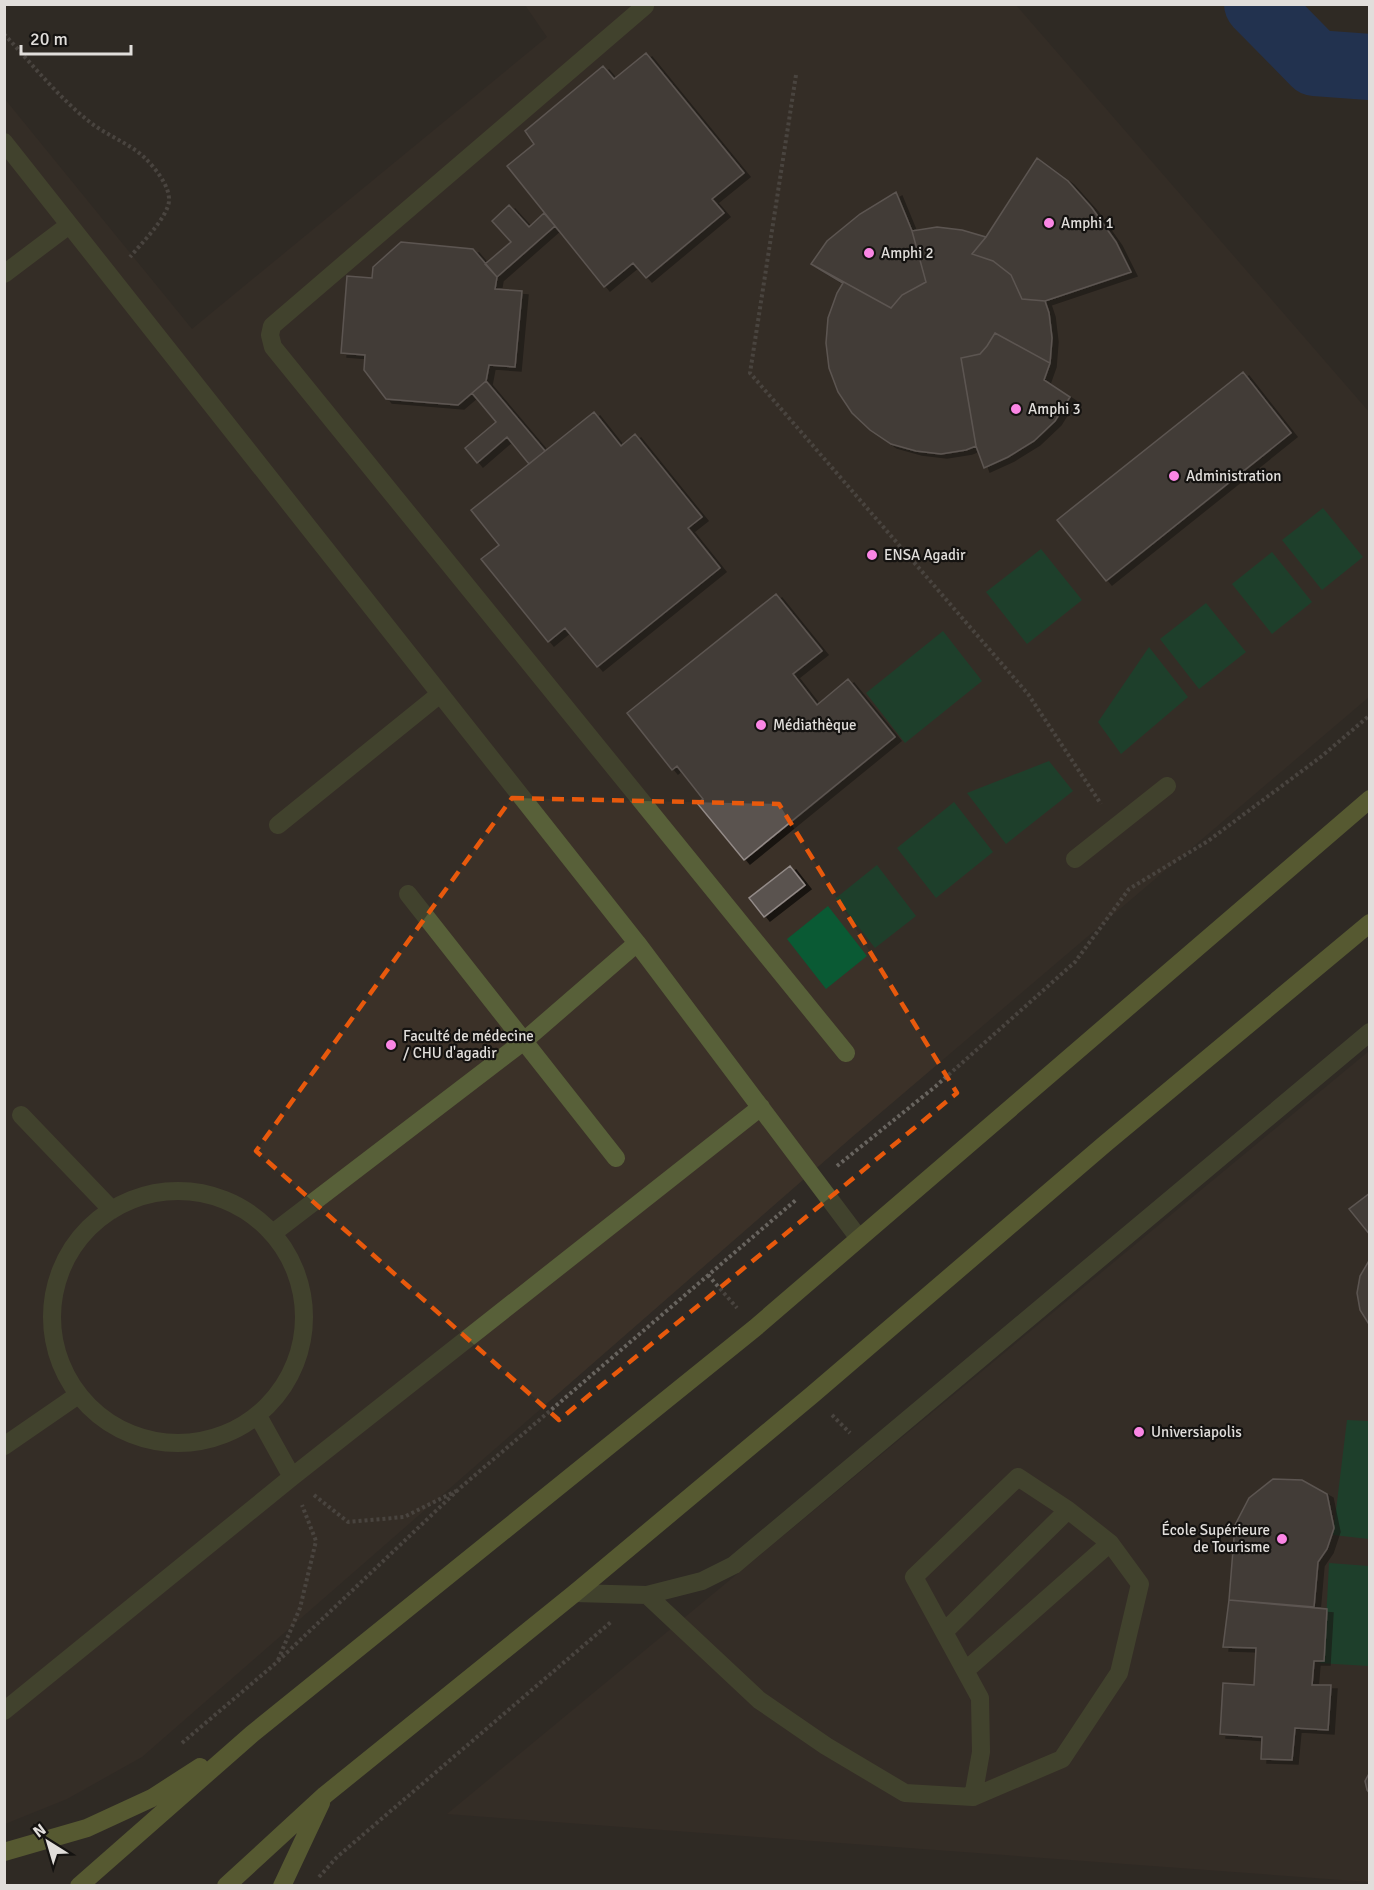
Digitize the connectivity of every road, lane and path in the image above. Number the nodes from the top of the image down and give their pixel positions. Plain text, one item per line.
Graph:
1 (645, 6) edge
2 (4, 34) edge
3 (796, 75) dead end
4 (4, 142) edge
5 (69, 225) junction
6 (4, 274) edge
7 (111, 278) junction
8 (440, 694) junction
9 (1370, 715) edge
10 (1167, 786) dead end
11 (1370, 799) edge
12 (278, 825) dead end
13 (1116, 827) junction
14 (1075, 859) dead end
15 (408, 894) dead end
16 (1370, 923) edge
17 (637, 943) junction
18 (1370, 1032) edge
19 (524, 1041) junction
20 (846, 1053) dead end
21 (761, 1107) junction
22 (21, 1115) dead end
23 (616, 1158) dead end
24 (816, 1182) junction
25 (111, 1210) junction
26 (273, 1233) junction
27 (858, 1237) junction
28 (708, 1275) junction
29 (754, 1328) junction
30 (78, 1395) junction
31 (812, 1395) junction
32 (258, 1416) junction
33 (4, 1446) edge
34 (868, 1453) junction
35 (292, 1477) junction
36 (460, 1488) junction
37 (1068, 1510) junction
38 (1110, 1543) junction
39 (575, 1593) junction
40 (647, 1595) junction
41 (945, 1631) junction
42 (276, 1663) junction
43 (966, 1670) junction
44 (4, 1711) edge
45 (252, 1734) junction
46 (176, 1748) dead end
47 (325, 1795) junction
48 (973, 1797) junction
49 (4, 1852) edge
50 (79, 1886) edge
51 (226, 1886) edge
52 (282, 1886) edge

1 - 20 street
2 - 7 path
3 - 13 path
4 - 5 street
5 - 6 street
5 - 7 street
7 - 8 street
8 - 12 street
8 - 17 street
9 - 24 path
10 - 13 street
11 - 27 main road
13 - 14 street
15 - 19 street
16 - 31 main road
17 - 19 street
17 - 21 street
18 - 34 street
19 - 23 street
19 - 26 street
21 - 24 street
21 - 35 street
22 - 25 street
24 - 27 street
24 - 28 path
25 - 26 street
25 - 30 street
26 - 32 street
27 - 29 main road
28 - 29 path
28 - 36 path
29 - 45 main road
30 - 32 street
30 - 33 street
31 - 34 path
31 - 39 main road
32 - 35 street
34 - 40 street
35 - 36 path
35 - 42 path
35 - 44 street
36 - 42 path
37 - 38 street
37 - 41 street
37 - 41 street
38 - 43 street
38 - 48 street
39 - 40 street
39 - 47 main road
40 - 48 street
41 - 43 street
42 - 46 path
43 - 48 street
45 - 49 main road
45 - 50 main road
47 - 51 main road
47 - 52 main road

